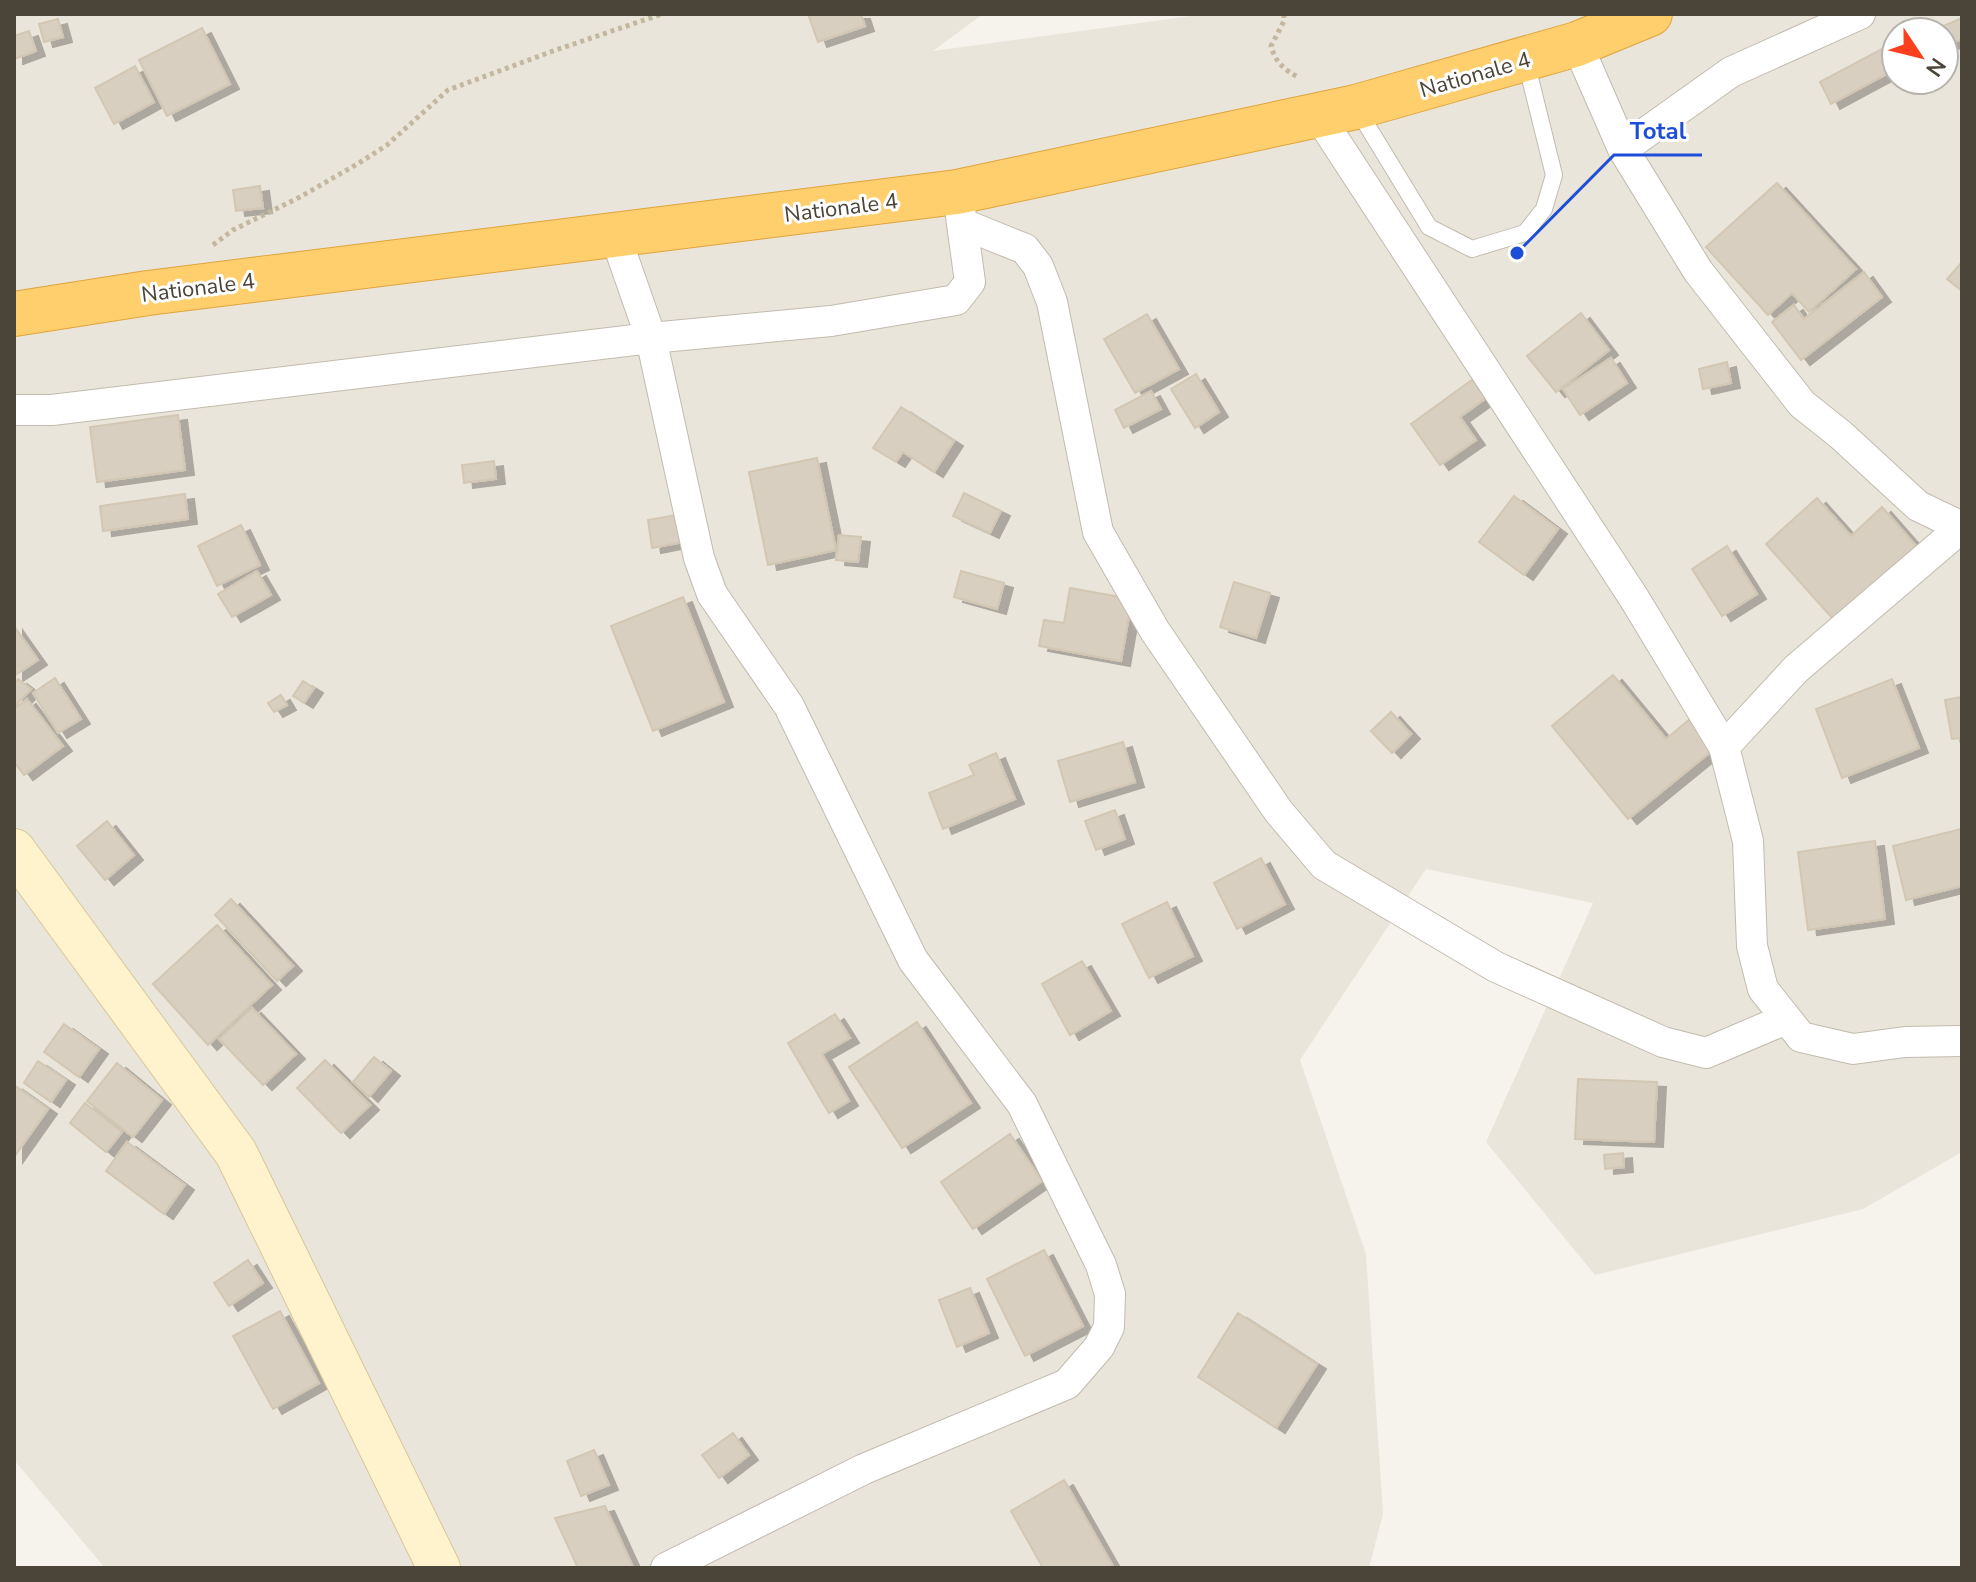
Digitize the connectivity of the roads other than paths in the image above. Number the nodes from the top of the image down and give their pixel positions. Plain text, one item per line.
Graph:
1 (1650, 14) edge
2 (1860, 14) edge
3 (1577, 44) junction
4 (1525, 60) junction
5 (1339, 110) junction
6 (1623, 149) junction
7 (960, 208) junction
8 (615, 235) junction
9 (14, 314) edge
10 (651, 338) junction
11 (14, 410) edge
12 (1962, 527) edge
13 (1724, 747) junction
14 (14, 850) edge
15 (1786, 1019) junction
16 (1962, 1041) edge
17 (439, 1568) edge
18 (666, 1568) edge

1 - 3 highway, Nationale 4
2 - 6 street
3 - 4 highway, Nationale 4
3 - 6 street
4 - 5 highway, Nationale 4
4 - 5 lane
5 - 7 highway, Nationale 4
5 - 13 street
6 - 12 street
7 - 8 highway, Nationale 4
7 - 10 street
7 - 15 street
8 - 9 highway, Nationale 4
8 - 10 street
10 - 11 street
10 - 18 street
12 - 13 street
13 - 15 street
14 - 17 street
15 - 16 street

